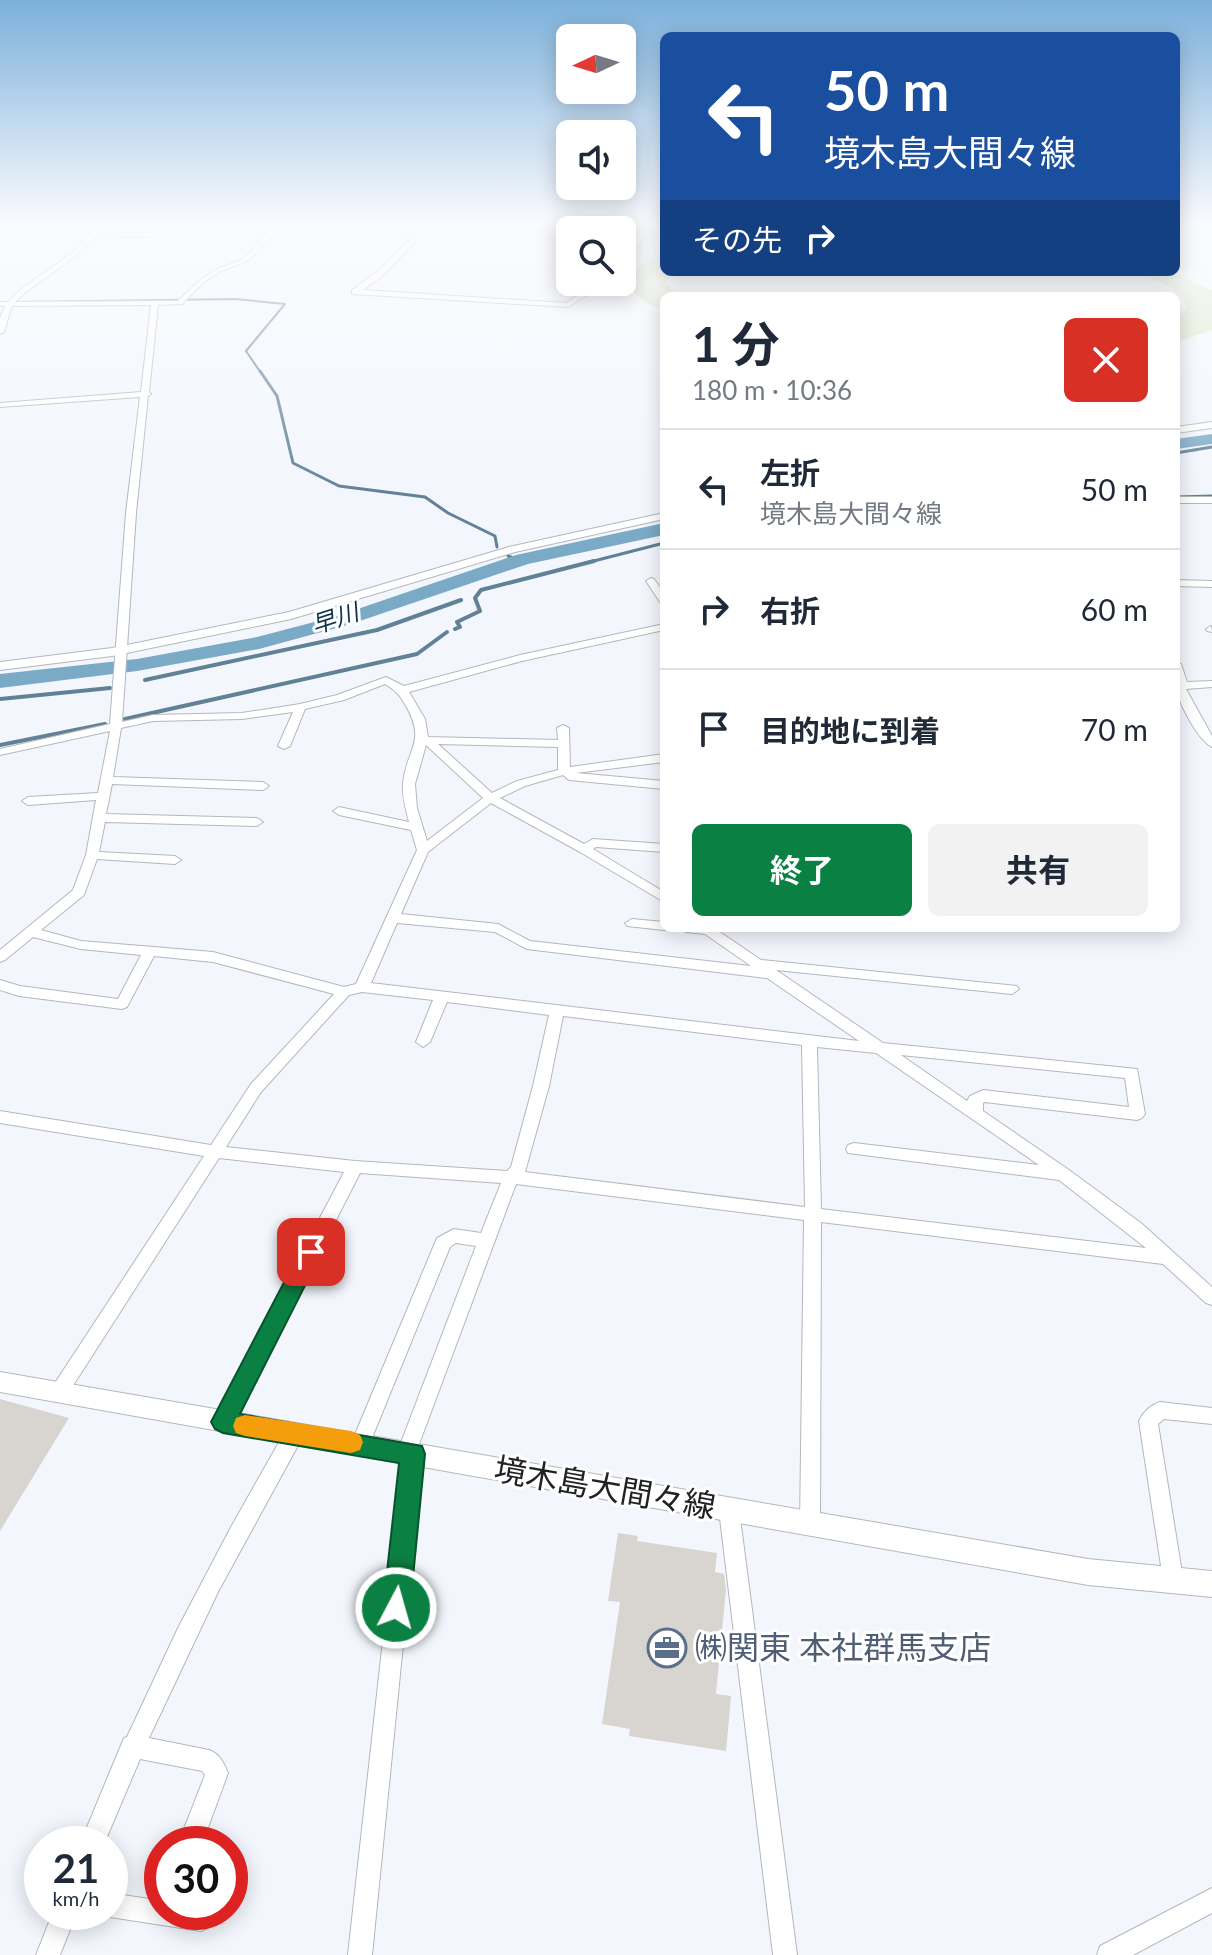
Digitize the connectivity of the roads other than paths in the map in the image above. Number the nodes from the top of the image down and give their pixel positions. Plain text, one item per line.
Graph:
1 (7, 312) edge
2 (154, 312) edge
3 (0, 332) edge
4 (147, 394) junction
5 (0, 405) edge
6 (1212, 425) edge
7 (1180, 429) edge
8 (1180, 500) edge
9 (1212, 500) edge
10 (660, 517) edge
11 (651, 581) dead end
12 (1180, 583) edge
13 (1212, 584) edge
14 (660, 594) edge
15 (660, 628) edge
16 (122, 652) junction
17 (0, 666) edge
18 (1212, 684) edge
19 (1180, 686) edge
20 (1180, 688) edge
21 (403, 690) junction
22 (300, 707) junction
23 (115, 727) junction
24 (563, 728) dead end
25 (425, 740) junction
26 (563, 744) junction
27 (1212, 744) edge
28 (284, 746) dead end
29 (0, 752) edge
30 (660, 759) edge
31 (562, 772) junction
32 (106, 780) junction
33 (660, 785) edge
34 (263, 786) dead end
35 (103, 796) junction
36 (492, 799) junction
37 (28, 801) dead end
38 (339, 811) dead end
39 (99, 818) junction
40 (257, 822) dead end
41 (415, 827) junction
42 (660, 848) edge
43 (584, 849) junction
44 (423, 850) junction
45 (92, 855) junction
46 (175, 860) dead end
47 (660, 896) edge
48 (394, 918) junction
49 (632, 922) dead end
50 (660, 926) edge
51 (31, 932) junction
52 (711, 932) edge
53 (150, 951) junction
54 (0, 957) edge
55 (758, 964) junction
56 (773, 974) junction
57 (0, 985) edge
58 (362, 987) junction
59 (1012, 989) dead end
60 (344, 992) junction
61 (442, 997) junction
62 (557, 1012) junction
63 (809, 1041) junction
64 (423, 1042) dead end
65 (880, 1046) junction
66 (975, 1111) junction
67 (0, 1117) edge
68 (854, 1149) dead end
69 (213, 1151) junction
70 (355, 1167) junction
71 (1063, 1174) junction
72 (511, 1177) junction
73 (812, 1215) junction
74 (488, 1241) junction
75 (1169, 1258) junction
76 (1212, 1298) edge
77 (0, 1382) edge
78 (59, 1392) junction
79 (1212, 1416) edge
80 (223, 1422) junction
81 (294, 1434) junction
82 (360, 1444) junction
83 (409, 1453) junction
84 (729, 1510) junction
85 (810, 1526) junction
86 (1173, 1579) junction
87 (1212, 1584) edge
88 (132, 1746) junction
89 (99, 1826) edge
90 (197, 1826) edge
91 (1212, 1900) edge
92 (58, 1930) edge
93 (48, 1955) edge
94 (360, 1955) edge
95 (785, 1955) edge
96 (1109, 1955) edge

1 - 3 street
2 - 4 street
4 - 5 street
4 - 16 street
6 - 7 street
8 - 9 street
10 - 16 street
11 - 14 street
12 - 13 street
15 - 21 street
16 - 17 street
16 - 23 street
18 - 19 street
20 - 27 street
21 - 22 street
21 - 25 street
22 - 23 street
22 - 28 street
23 - 29 street
23 - 32 street
24 - 26 street
25 - 26 street
25 - 36 street
25 - 41 street
26 - 31 street
30 - 31 street
31 - 33 street
31 - 36 street
32 - 34 street
32 - 35 street
35 - 37 street
35 - 39 street
36 - 43 street
36 - 44 street
38 - 41 street
39 - 40 street
39 - 45 street
41 - 44 street
42 - 43 street
43 - 47 street
44 - 48 street
45 - 46 street
45 - 51 street
48 - 56 street
48 - 58 street
49 - 50 street
51 - 53 street
51 - 54 street
52 - 55 street
53 - 57 street
53 - 60 street
55 - 56 street
55 - 59 street
56 - 65 street
58 - 60 street
58 - 61 street
60 - 69 street
61 - 62 street
61 - 64 street
62 - 63 street
62 - 72 street
63 - 65 street
63 - 73 street
65 - 66 street
65 - 66 street
66 - 71 street
67 - 69 street
68 - 71 street
69 - 70 street
69 - 78 street
70 - 72 street
70 - 80 street
71 - 75 street
72 - 73 street
72 - 74 street
73 - 75 street
73 - 85 street
74 - 82 street
74 - 83 street
75 - 76 street
77 - 78 main road, 境木島大間々線
78 - 80 main road, 境木島大間々線
79 - 86 street
80 - 81 main road, 境木島大間々線
81 - 82 main road, 境木島大間々線
81 - 88 street
82 - 83 main road, 境木島大間々線
83 - 84 main road, 境木島大間々線
83 - 94 street
84 - 85 main road, 境木島大間々線
84 - 95 street
85 - 86 main road, 境木島大間々線
86 - 87 main road, 境木島大間々線
88 - 89 street
88 - 90 street
91 - 96 street
92 - 93 street

